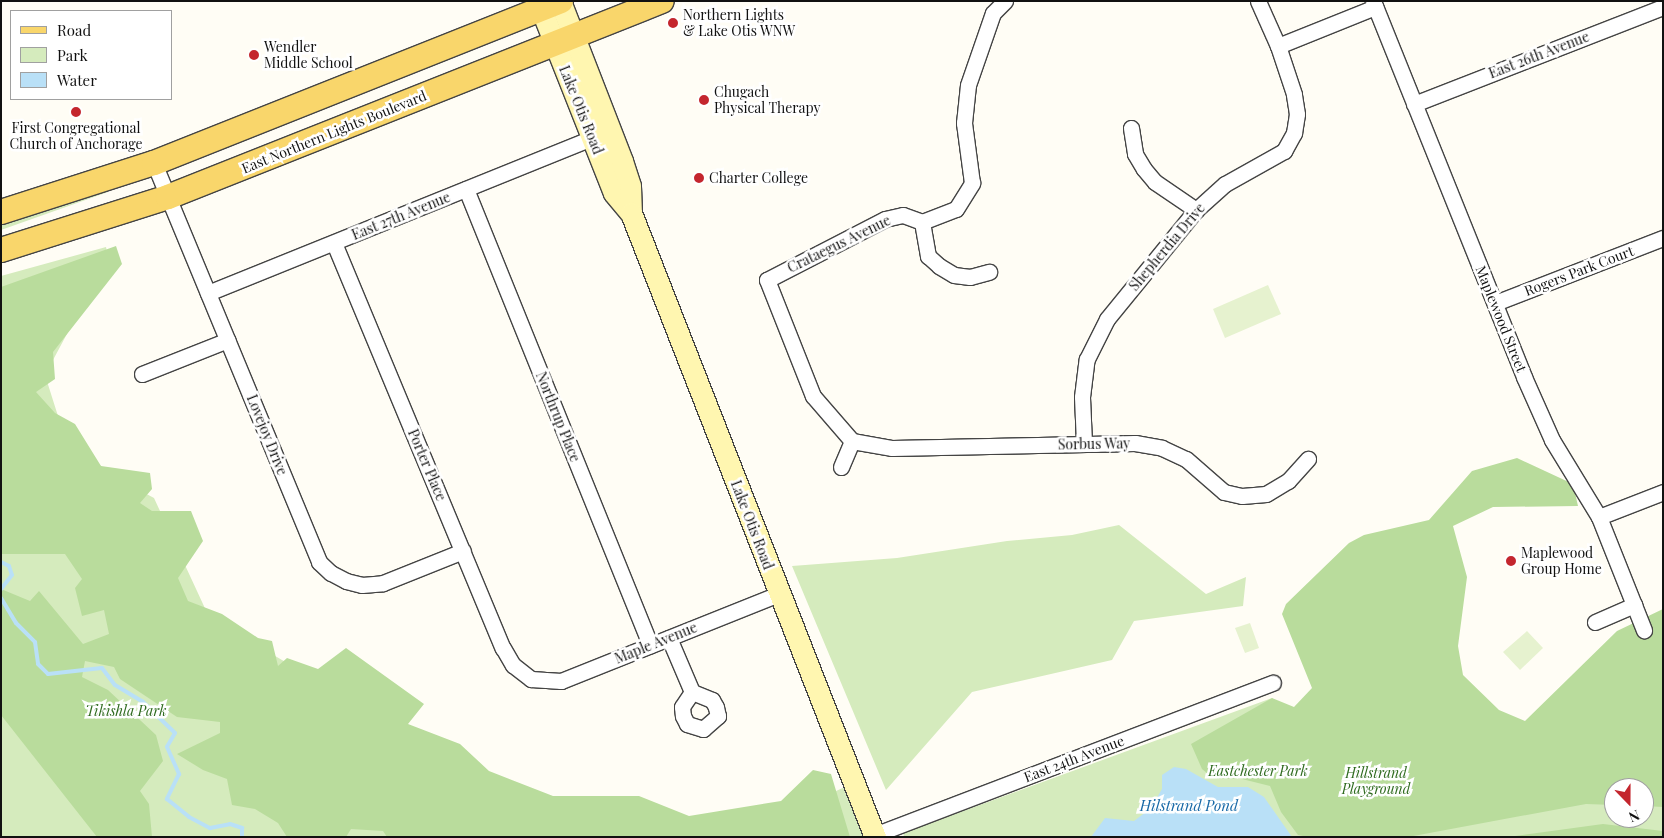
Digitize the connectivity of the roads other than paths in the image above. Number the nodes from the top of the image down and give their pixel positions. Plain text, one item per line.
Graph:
1 (662, 1) edge
2 (1005, 1) edge
3 (1258, 1) edge
4 (552, 3) edge
5 (1374, 4) edge
6 (1663, 7) edge
7 (564, 40) junction
8 (1278, 46) junction
9 (1414, 104) junction
10 (1131, 128) dead end
11 (592, 138) junction
12 (154, 163) junction
13 (466, 189) junction
14 (168, 197) junction
15 (1196, 210) junction
16 (1, 212) edge
17 (631, 214) junction
18 (922, 222) junction
19 (1663, 238) edge
20 (334, 243) junction
21 (1, 250) edge
22 (989, 272) dead end
23 (208, 293) junction
24 (1495, 303) junction
25 (228, 340) junction
26 (142, 374) dead end
27 (852, 441) junction
28 (1084, 443) junction
29 (1308, 459) dead end
30 (841, 467) dead end
31 (1663, 492) edge
32 (1599, 517) junction
33 (462, 551) junction
34 (779, 594) junction
35 (1634, 605) junction
36 (1595, 622) dead end
37 (1644, 630) dead end
38 (669, 638) junction
39 (650, 645) junction
40 (531, 679) joint
41 (1273, 683) dead end
42 (692, 692) dead end
43 (874, 836) edge

1 - 7 main road, East Northern Lights Boulevard
2 - 18 street
3 - 8 street, Shepherdia Drive
4 - 7 main road, Lake Otis Road
4 - 12 main road
5 - 8 street
5 - 9 street, Maplewood Street
6 - 9 street, East 26th Avenue
7 - 11 main road, Lake Otis Road
7 - 14 main road, East Northern Lights Boulevard
7 - 17 main road, Lake Otis Road
8 - 15 street, Shepherdia Drive
9 - 24 street, Maplewood Street
10 - 15 street
11 - 13 street, East 27th Avenue
11 - 17 main road, Lake Otis Road
12 - 14 street, Lovejoy Drive
12 - 16 main road
13 - 20 street, East 27th Avenue
13 - 39 street, Northrup Place
14 - 21 main road, East Northern Lights Boulevard
14 - 23 street, Lovejoy Drive
15 - 28 street, Shepherdia Drive
17 - 34 main road, Lake Otis Road
18 - 22 street
18 - 27 street, Crataegus Avenue
19 - 24 street, Rogers Park Court
20 - 23 street, East 27th Avenue
20 - 33 street, Porter Place
23 - 25 street, Lovejoy Drive
24 - 32 street, Maplewood Street
25 - 26 street
25 - 33 street, Lovejoy Drive
27 - 28 street, Sorbus Way
27 - 30 street
28 - 29 street, Sorbus Way
31 - 32 street
32 - 35 street, Maplewood Street
33 - 40 street, Porter Place
34 - 38 street, Maple Avenue
34 - 43 main road, Lake Otis Road
35 - 36 street
35 - 37 street, Maplewood Street
38 - 39 street, Maple Avenue
38 - 42 street
39 - 40 street, Maple Avenue
41 - 43 street, East 24th Avenue

